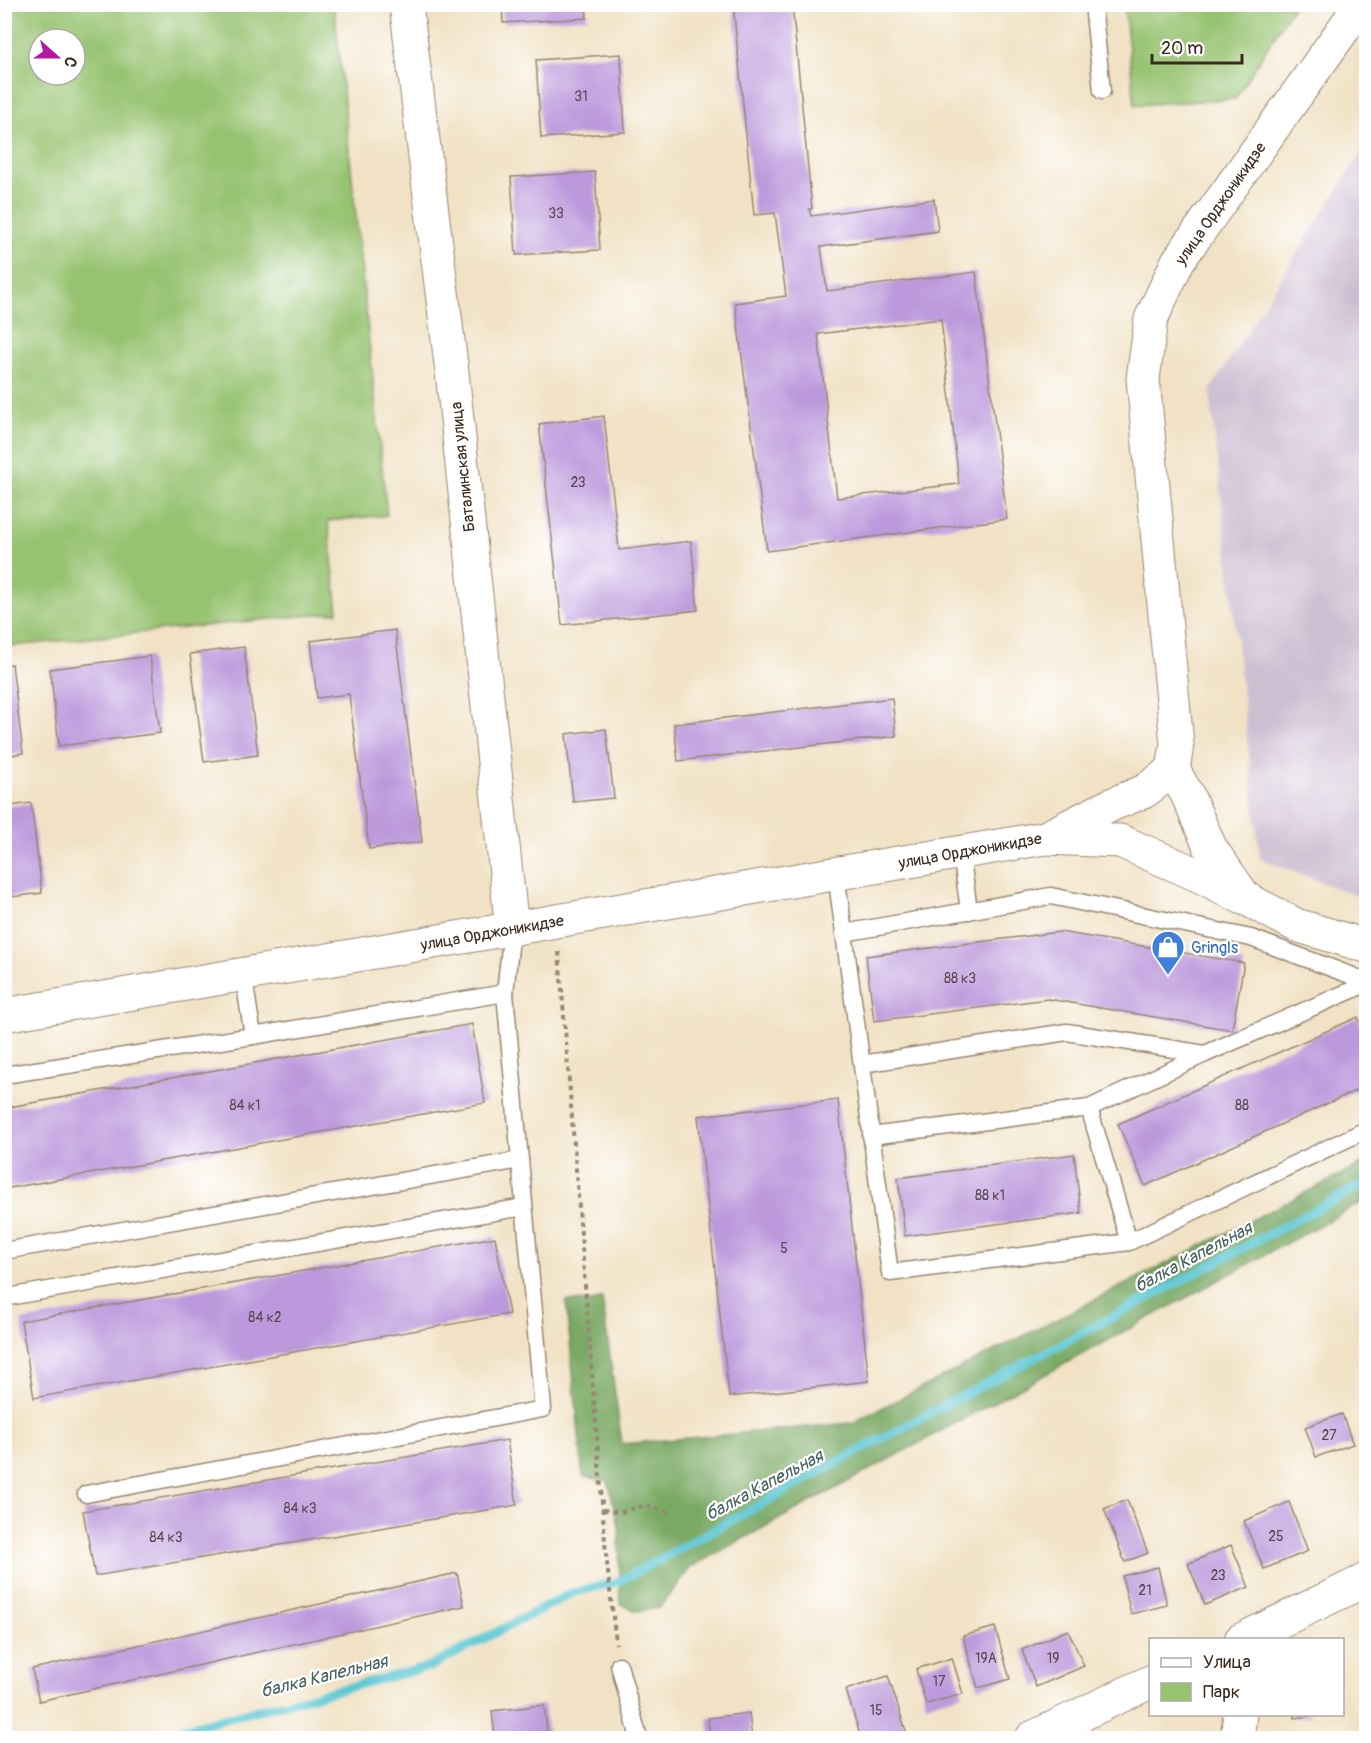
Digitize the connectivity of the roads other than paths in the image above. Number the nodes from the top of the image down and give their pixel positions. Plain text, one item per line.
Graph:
1 (406, 4) edge
2 (1093, 4) edge
3 (1358, 16) edge
4 (1102, 91) dead end
5 (1173, 770) junction
6 (1045, 838) junction
7 (961, 852) junction
8 (836, 873) junction
9 (1245, 898) junction
10 (969, 911) junction
11 (512, 929) junction
12 (844, 933) junction
13 (1366, 946) edge
14 (243, 973) junction
15 (1366, 983) edge
16 (505, 993) junction
17 (4, 1015) edge
18 (253, 1036) junction
19 (1205, 1054) junction
20 (862, 1064) junction
21 (4, 1075) edge
22 (1089, 1108) junction
23 (1366, 1130) edge
24 (871, 1136) junction
25 (520, 1160) junction
26 (524, 1207) junction
27 (1129, 1242) junction
28 (4, 1251) edge
29 (8, 1297) dead end
30 (86, 1494) dead end
31 (1366, 1580) edge
32 (1246, 1638) edge
33 (619, 1665) dead end
34 (1149, 1682) edge
35 (1240, 1716) edge
36 (639, 1738) edge
37 (1032, 1738) edge
38 (1237, 1738) edge

1 - 11 main road, Баталинская улица
2 - 4 lane
3 - 5 main road, улица Орджоникидзе
5 - 6 main road, улица Орджоникидзе
5 - 9 main road
6 - 7 main road, улица Орджоникидзе
6 - 9 main road
7 - 8 main road, улица Орджоникидзе
7 - 10 lane
8 - 11 main road, улица Орджоникидзе
8 - 12 lane
9 - 13 main road
10 - 12 lane
10 - 15 lane
11 - 14 main road, улица Орджоникидзе
11 - 16 lane
12 - 20 lane
14 - 17 main road, улица Орджоникидзе
14 - 18 lane
15 - 19 lane
16 - 18 lane
16 - 25 lane
18 - 21 lane
19 - 20 lane
19 - 22 lane
20 - 24 lane
22 - 24 lane
22 - 27 lane
23 - 27 lane
24 - 27 lane
25 - 26 lane
25 - 28 lane
26 - 29 lane
26 - 30 lane
31 - 32 main road
33 - 36 lane
34 - 37 main road
35 - 38 main road

